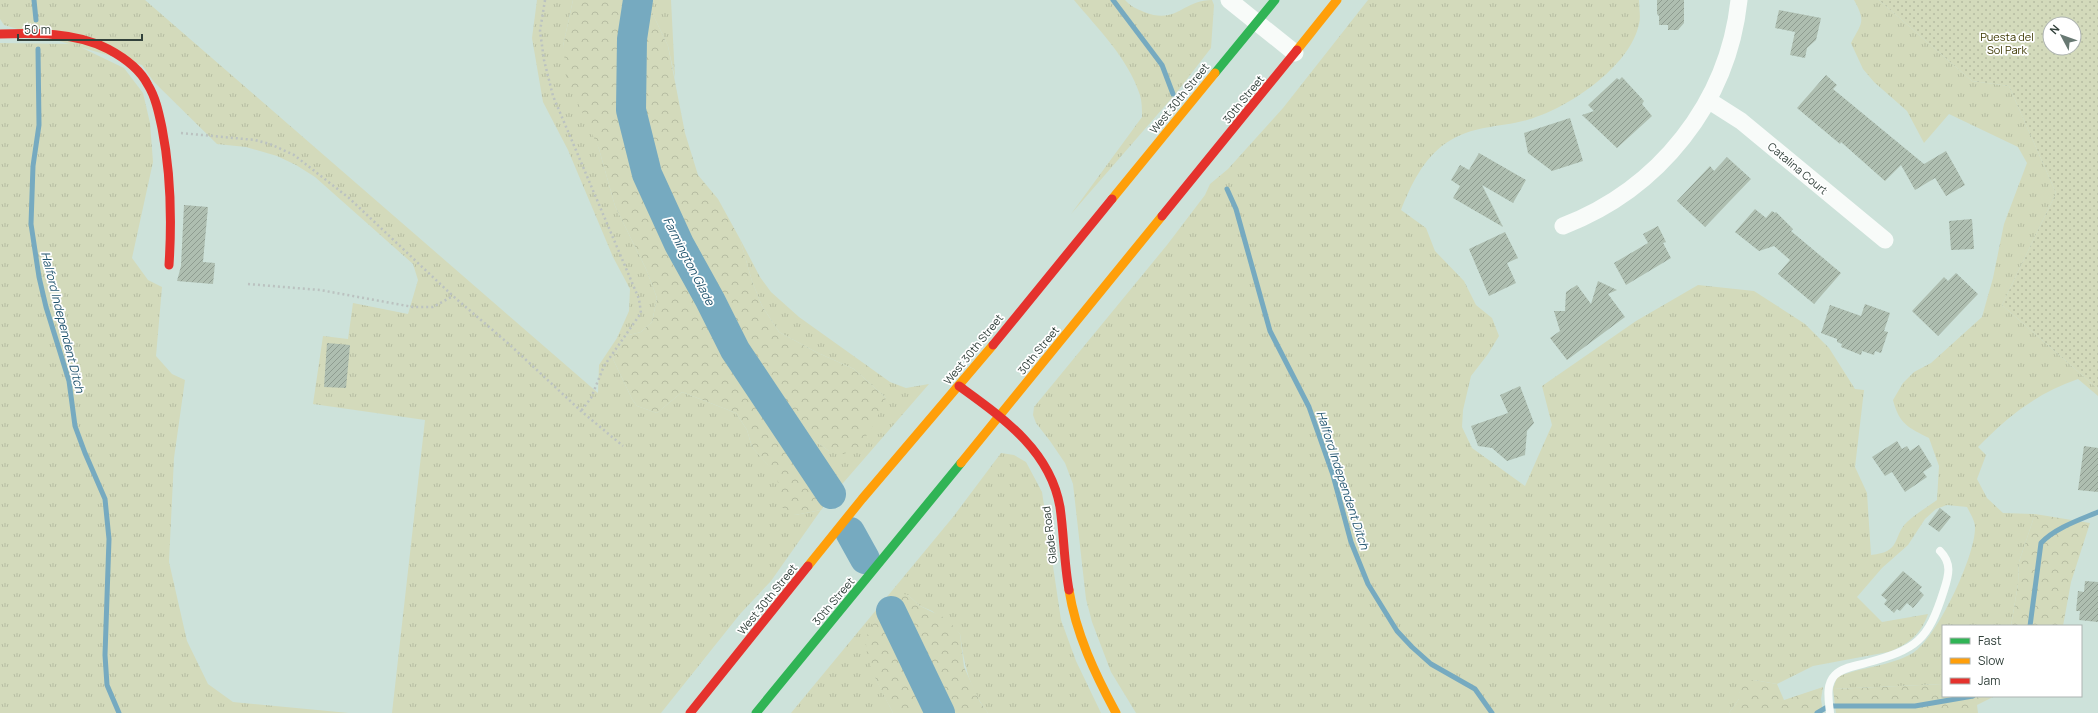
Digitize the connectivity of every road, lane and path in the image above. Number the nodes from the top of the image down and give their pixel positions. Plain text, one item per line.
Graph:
1 (546, 0) edge
2 (1229, 0) edge
3 (1275, 0) edge
4 (1337, 0) edge
5 (1739, 0) edge
6 (1257, 22) junction
7 (0, 34) edge
8 (1295, 53) junction
9 (1708, 100) junction
10 (162, 130) junction
11 (1563, 226) dead end
12 (1885, 240) dead end
13 (169, 265) dead end
14 (248, 284) dead end
15 (454, 296) junction
16 (959, 386) junction
17 (581, 411) junction
18 (1000, 416) junction
19 (623, 446) dead end
20 (1940, 551) dead end
21 (690, 713) edge
22 (756, 713) edge
23 (1116, 713) edge
24 (1830, 713) edge

1 - 17 path
2 - 6 street
3 - 6 main road, West 30th Street
4 - 8 main road, 30th Street
5 - 9 street
6 - 8 street
6 - 16 main road, West 30th Street
7 - 10 main road
8 - 18 main road, 30th Street
9 - 11 street
9 - 12 street, Catalina Court
10 - 13 main road
10 - 15 path
14 - 15 path
15 - 17 path
16 - 18 main road, Glade Road
16 - 21 main road, West 30th Street
17 - 19 path
18 - 22 main road, 30th Street
18 - 23 main road, Glade Road
20 - 24 lane

